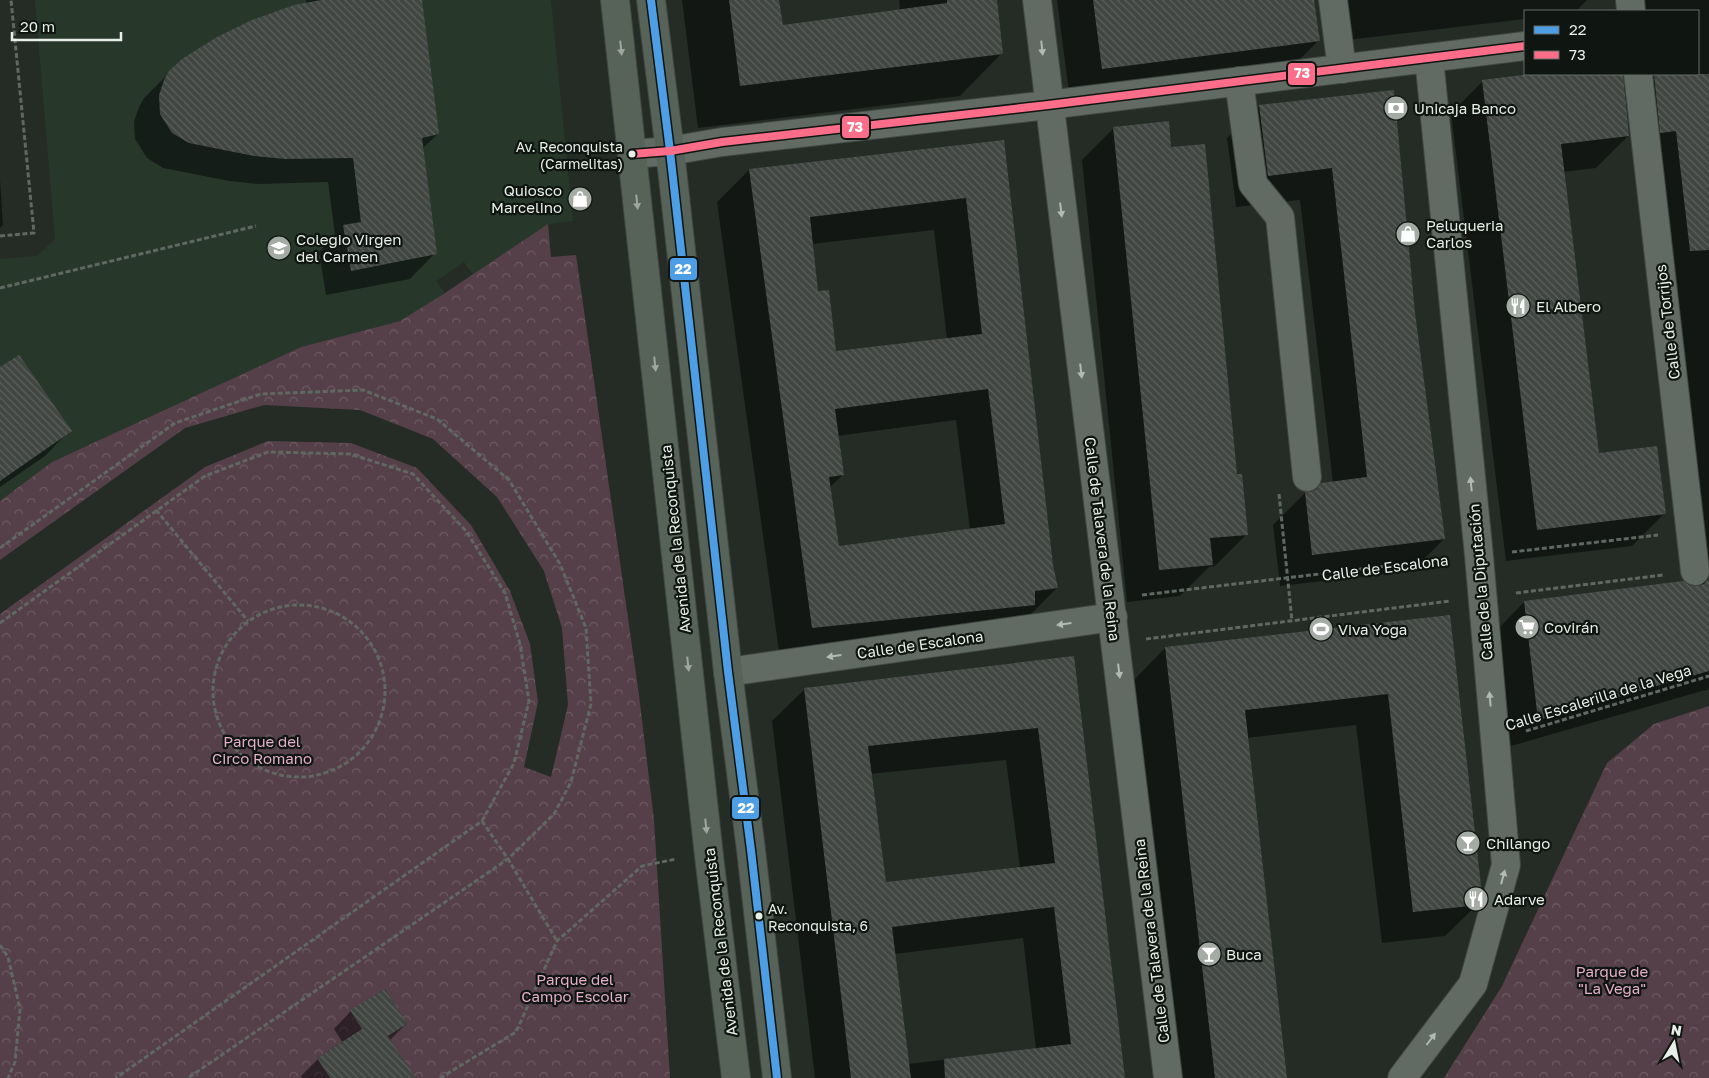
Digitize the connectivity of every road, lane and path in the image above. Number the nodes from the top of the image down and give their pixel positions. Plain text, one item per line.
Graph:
1 (11, 0) edge
2 (615, 0) edge
3 (651, 0) edge
4 (1036, 0) edge
5 (1333, 0) edge
6 (1524, 46) edge
7 (1430, 58) junction
8 (1342, 69) junction
9 (1638, 75) edge
10 (1239, 81) junction
11 (1048, 105) junction
12 (670, 151) junction
13 (632, 154) junction
14 (256, 226) dead end
15 (0, 236) edge
16 (0, 288) edge
17 (1308, 477) joint
18 (156, 510) junction
19 (1690, 531) junction
20 (0, 548) edge
21 (1478, 556) junction
22 (1695, 571) joint
23 (1287, 578) junction
24 (1482, 597) junction
25 (1113, 619) junction
26 (248, 621) junction
27 (1292, 621) junction
28 (0, 624) edge
29 (728, 672) junction
30 (1709, 676) edge
31 (1494, 740) junction
32 (482, 821) junction
33 (682, 858) dead end
34 (508, 859) junction
35 (556, 941) junction
36 (0, 944) edge
37 (8, 1078) edge
38 (116, 1078) edge
39 (188, 1078) edge
40 (440, 1078) edge
41 (736, 1078) edge
42 (777, 1078) edge
43 (1168, 1078) edge
44 (1402, 1078) edge

1 - 15 path
2 -> 13 main road, Avenida de la Reconquista
3 - 12 main road
4 -> 11 street, Calle de Talavera de la Reina
5 - 8 street
6 - 7 street
7 - 8 street
21 -> 7 street, Calle de la Diputación
8 - 10 street
9 - 19 street, Calle de Torrijos
10 - 11 street
10 - 17 street
11 - 12 street
11 -> 25 street, Calle de Talavera de la Reina
12 - 13 street
12 - 29 main road
13 -> 41 main road, Avenida de la Reconquista
14 - 16 path
17 - 23 path
18 - 26 path
18 - 28 path
18 - 32 path
19 - 21 path, Calle de Escalona
19 - 22 street, Calle de Torrijos
20 - 34 path
21 - 23 path, Calle de Escalona
21 - 24 street, Calle de la Diputación
22 - 24 path
23 - 25 path, Calle de Escalona
23 - 27 path
24 - 27 path
31 -> 24 street, Calle de la Diputación
25 - 27 path
25 -> 29 street, Calle de Escalona
25 -> 43 street, Calle de Talavera de la Reina
26 - 26 path
29 - 42 main road
30 - 31 path, Calle Escalerilla de la Vega
44 -> 31 street, Calle de la Diputación
32 - 34 path
32 - 38 path
33 - 35 path
34 - 35 path
34 - 39 path
35 - 40 path
36 - 37 path

